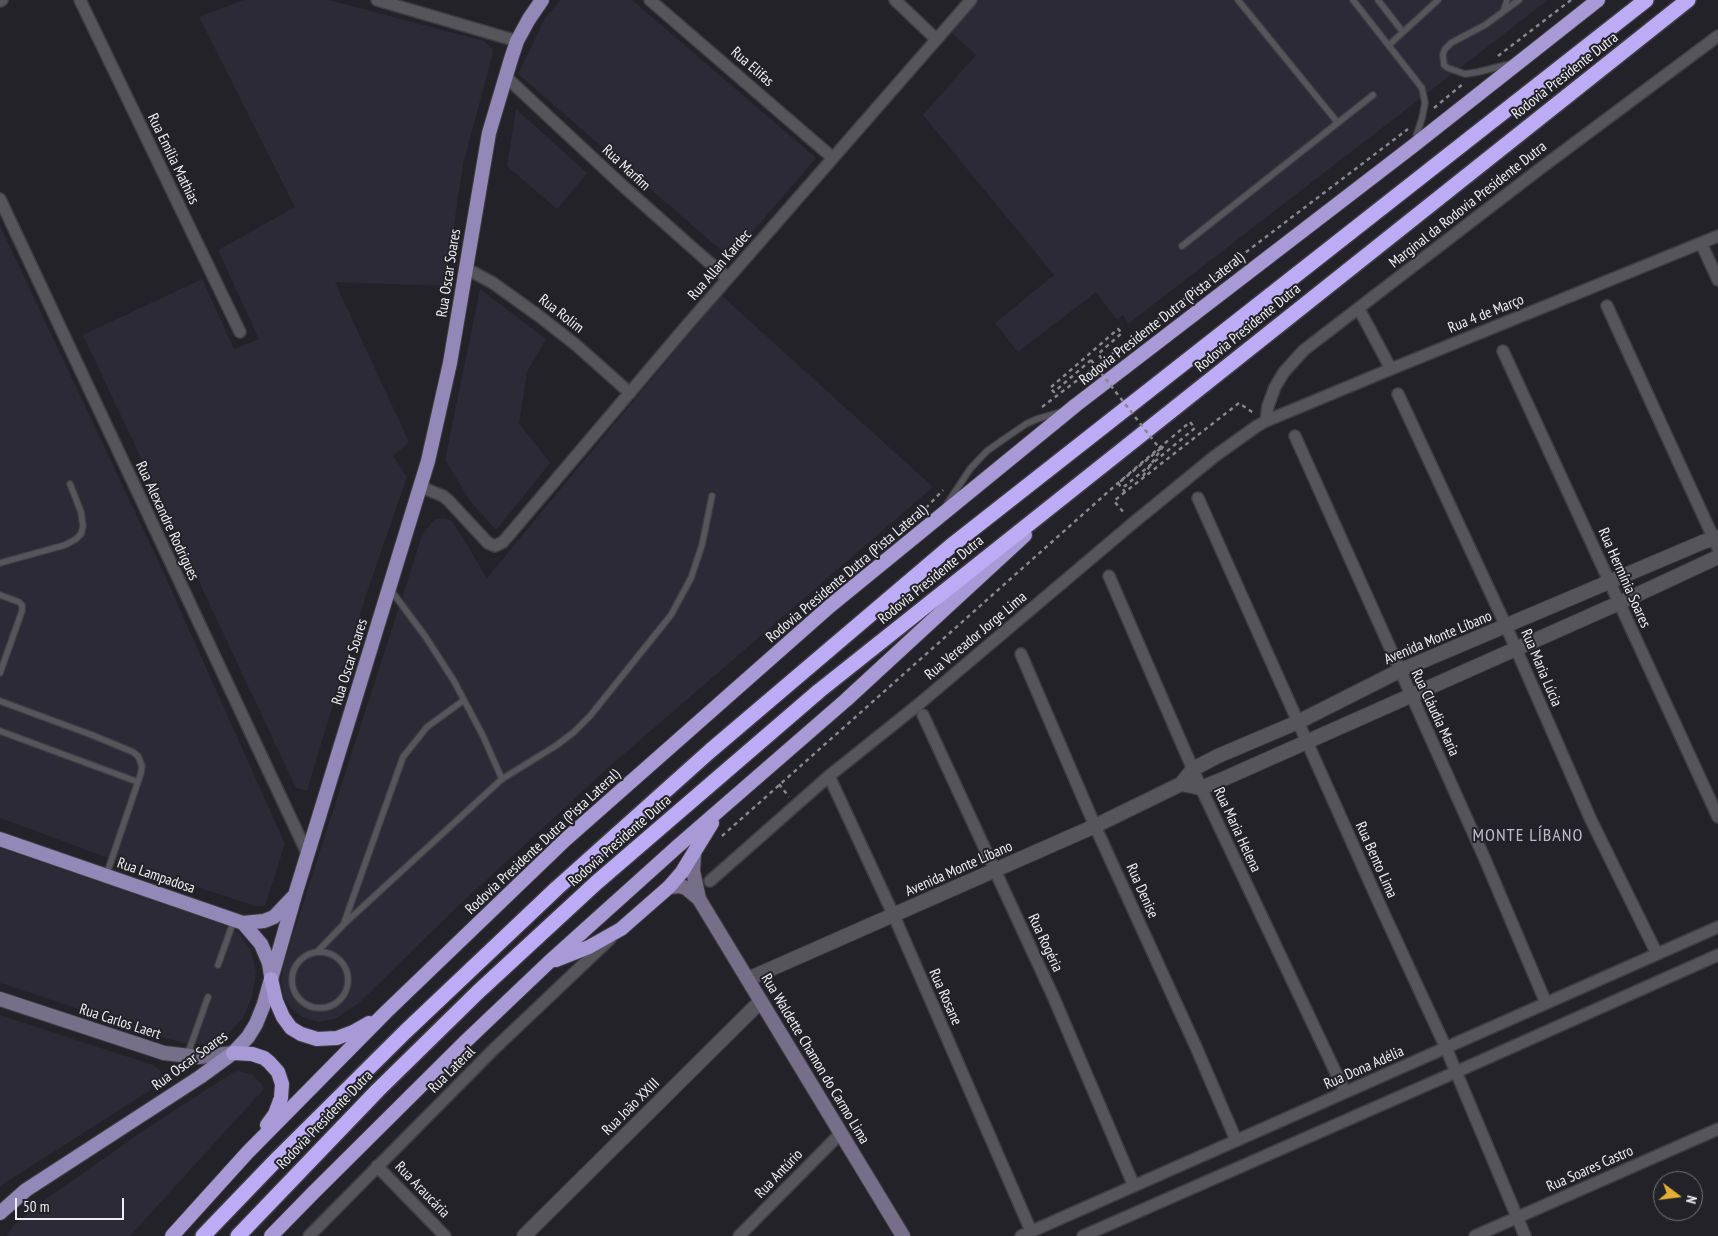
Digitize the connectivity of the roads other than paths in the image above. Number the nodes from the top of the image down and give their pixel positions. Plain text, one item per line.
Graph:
1 (80, 0) edge
2 (377, 0) edge
3 (417, 0) edge
4 (542, 0) edge
5 (650, 0) edge
6 (895, 0) edge
7 (971, 0) edge
8 (1238, 0) edge
9 (1352, 0) edge
10 (1378, 0) edge
11 (1438, 0) edge
12 (1507, 0) edge
13 (1518, 0) edge
14 (1598, 0) edge
15 (1646, 0) edge
16 (1688, 0) edge
17 (408, 8) junction
18 (1504, 10) junction
19 (1403, 32) junction
20 (1718, 36) edge
21 (936, 40) junction
22 (518, 41) junction
23 (1389, 45) junction
24 (1522, 61) junction
25 (506, 77) junction
26 (1373, 95) dead end
27 (1338, 123) junction
28 (1413, 146) junction
29 (833, 158) junction
30 (0, 199) edge
31 (1718, 236) edge
32 (1700, 243) junction
33 (1182, 246) dead end
34 (466, 269) junction
35 (728, 278) junction
36 (1718, 280) edge
37 (1607, 306) dead end
38 (1359, 308) junction
39 (240, 332) dead end
40 (1503, 351) dead end
41 (1391, 369) junction
42 (630, 393) junction
43 (1398, 394) dead end
44 (1070, 410) junction
45 (1266, 421) junction
46 (1294, 436) dead end
47 (70, 484) dead end
48 (1076, 486) junction
49 (421, 487) junction
50 (712, 496) dead end
51 (1198, 498) dead end
52 (940, 516) junction
53 (1716, 541) edge
54 (1718, 557) edge
55 (0, 563) edge
56 (1109, 576) dead end
57 (1610, 581) junction
58 (390, 589) junction
59 (0, 595) edge
60 (1619, 603) junction
61 (1506, 626) junction
62 (1515, 648) junction
63 (1021, 654) dead end
64 (1399, 672) junction
65 (0, 673) edge
66 (1410, 695) junction
67 (464, 700) junction
68 (0, 701) edge
69 (923, 715) dead end
70 (1298, 722) junction
71 (0, 731) edge
72 (1306, 741) junction
73 (1193, 769) junction
74 (828, 776) junction
75 (502, 779) junction
76 (138, 782) junction
77 (1181, 784) junction
78 (1201, 788) junction
79 (723, 807) junction
80 (1718, 818) edge
81 (1095, 826) junction
82 (0, 839) edge
83 (694, 854) junction
84 (308, 856) junction
85 (994, 870) junction
86 (106, 876) junction
87 (710, 881) dead end
88 (669, 886) junction
89 (295, 895) junction
90 (699, 899) junction
91 (894, 916) junction
92 (238, 922) junction
93 (344, 924) junction
94 (1718, 927) edge
95 (620, 929) junction
96 (318, 951) junction
97 (1657, 954) junction
98 (1718, 955) edge
99 (548, 963) junction
100 (218, 965) dead end
101 (271, 979) junction
102 (748, 980) junction
103 (208, 997) dead end
104 (0, 999) edge
105 (761, 1001) junction
106 (1546, 1003) junction
107 (386, 1012) junction
108 (1446, 1048) junction
109 (233, 1053) junction
110 (187, 1056) junction
111 (1456, 1072) junction
112 (1345, 1092) junction
113 (1718, 1129) edge
114 (840, 1134) junction
115 (1236, 1140) junction
116 (247, 1153) junction
117 (377, 1166) junction
118 (1134, 1186) junction
119 (0, 1213) edge
120 (1518, 1217) junction
121 (1026, 1234) edge
122 (172, 1236) edge
123 (203, 1236) edge
124 (238, 1236) edge
125 (271, 1236) edge
126 (309, 1236) edge
127 (446, 1236) edge
128 (524, 1236) edge
129 (739, 1236) edge
130 (903, 1236) edge
131 (1083, 1236) edge
132 (1475, 1236) edge
133 (1525, 1236) edge

1 - 39 street, Rua Emília Mathias
2 - 17 street
3 - 17 street
4 - 22 main road, Rua Oscar Soares
5 - 29 street, Rua Elifas
6 - 21 street
7 - 21 street, Rua Allan Kardec
8 - 27 lane
9 - 23 lane
10 - 19 lane
11 - 19 lane
12 - 18 lane
13 - 18 lane
14 - 24 highway, Rodovia Presidente Dutra (Pista Lateral)
15 - 123 highway, Rodovia Presidente Dutra
16 - 48 highway, Rodovia Presidente Dutra
17 - 22 street
18 - 24 lane
19 - 23 lane
20 - 38 street, Marginal da Rodovia Presidente Dutra
21 - 29 street, Rua Allan Kardec
22 - 25 main road, Rua Oscar Soares
23 - 28 lane
24 - 28 highway, Rodovia Presidente Dutra (Pista Lateral)
25 - 34 main road, Rua Oscar Soares
25 - 35 street, Rua Marfim
26 - 27 lane
27 - 33 lane
28 - 44 highway, Rodovia Presidente Dutra (Pista Lateral)
29 - 35 street, Rua Allan Kardec
30 - 84 street, Rua Alexandre Rodrigues
31 - 32 street, Rua 4 de Março
32 - 36 street
32 - 41 street, Rua 4 de Março
34 - 42 street, Rua Rolim
34 - 49 main road, Rua Oscar Soares
35 - 42 street, Rua Allan Kardec
37 - 53 street
38 - 41 street
38 - 45 street, Marginal da Rodovia Presidente Dutra
40 - 57 street, Rua Hermínia Soares
41 - 45 street, Rua 4 de Março
42 - 49 street, Rua Allan Kardec
43 - 61 street, Rua Maria Lúcia
44 - 52 highway, Rodovia Presidente Dutra (Pista Lateral)
44 - 52 lane
45 - 74 street, Rua Vereador Jorge Lima
46 - 64 street, Rua Cláudia Maria
47 - 55 lane
48 - 79 highway
48 - 124 highway, Rodovia Presidente Dutra
49 - 58 main road, Rua Oscar Soares
50 - 75 lane
51 - 70 street, Rua Bento Lima
52 - 107 highway, Rodovia Presidente Dutra (Pista Lateral)
53 - 57 street, Avenida Monte Líbano
54 - 60 street
56 - 73 street, Rua Maria Helena
57 - 60 street, Rua Hermínia Soares
57 - 61 street, Avenida Monte Líbano
58 - 67 lane
58 - 84 main road, Rua Oscar Soares
59 - 65 lane
60 - 62 street
60 - 80 street, Rua Hermínia Soares
61 - 62 street, Rua Maria Lúcia
61 - 64 street, Avenida Monte Líbano
62 - 66 street
62 - 97 street, Rua Maria Lúcia
63 - 81 street, Rua Denise
64 - 66 street, Rua Cláudia Maria
64 - 70 street, Avenida Monte Líbano
66 - 72 street
66 - 106 street, Rua Cláudia Maria
67 - 75 lane
67 - 93 lane
68 - 76 lane
69 - 85 street, Rua Rogéria
70 - 72 street, Rua Bento Lima
70 - 73 street, Avenida Monte Líbano
71 - 76 lane
72 - 78 street
72 - 108 street, Rua Bento Lima
73 - 77 street, Avenida Monte Líbano
73 - 78 street, Rua Maria Helena
74 - 87 street, Rua Vereador Jorge Lima
74 - 91 street, Rua Rosane
75 - 93 lane
76 - 86 lane
77 - 78 street
77 - 81 street, Avenida Monte Líbano
78 - 112 street, Rua Maria Helena
79 - 83 highway
79 - 99 highway
81 - 85 street, Avenida Monte Líbano
81 - 115 street, Rua Denise
82 - 86 main road, Rua Lampadosa
83 - 88 highway
83 - 90 main road, Rua Waldette Chamon do Carmo Lima
84 - 89 main road, Rua Oscar Soares
85 - 91 street, Avenida Monte Líbano
85 - 118 street, Rua Rogéria
86 - 92 main road, Rua Lampadosa
88 - 90 main road, Rua Waldette Chamon do Carmo Lima
88 - 95 highway
89 - 92 main road, Rua Lampadosa
89 - 101 main road, Rua Oscar Soares
90 - 102 main road, Rua Waldette Chamon do Carmo Lima
91 - 102 street, Avenida Monte Líbano
91 - 121 street, Rua Rosane
92 - 100 lane
92 - 101 main road
93 - 96 lane
94 - 97 street, Rua Dona Adélia
95 - 99 highway
95 - 117 street, Rua Lateral
96 - 96 lane
97 - 106 street, Rua Dona Adélia
98 - 111 street
99 - 125 highway
101 - 107 highway
101 - 109 main road, Rua Oscar Soares
102 - 105 main road, Rua Waldette Chamon do Carmo Lima
103 - 110 lane
104 - 110 main road, Rua Carlos Laert
105 - 114 main road, Rua Waldette Chamon do Carmo Lima
105 - 128 street, Rua João XXIII
106 - 108 street, Rua Dona Adélia
107 - 116 highway, Rodovia Presidente Dutra (Pista Lateral)
108 - 111 street, Rua Bento Lima
108 - 112 street, Rua Dona Adélia
109 - 110 main road, Rua Carlos Laert
109 - 116 highway
109 - 119 main road, Rua Oscar Soares
111 - 120 street, Rua Bento Lima
111 - 131 street
112 - 115 street, Rua Dona Adélia
113 - 120 street, Rua Soares Castro
114 - 129 street, Rua Antúrio
114 - 130 main road, Rua Waldette Chamon do Carmo Lima
115 - 118 street, Rua Dona Adélia
116 - 122 highway, Rodovia Presidente Dutra (Pista Lateral)
117 - 126 street, Rua Lateral
117 - 127 street, Rua Araucária
118 - 121 street, Rua Dona Adélia
120 - 132 street, Rua Soares Castro
120 - 133 street, Rua Bento Lima

